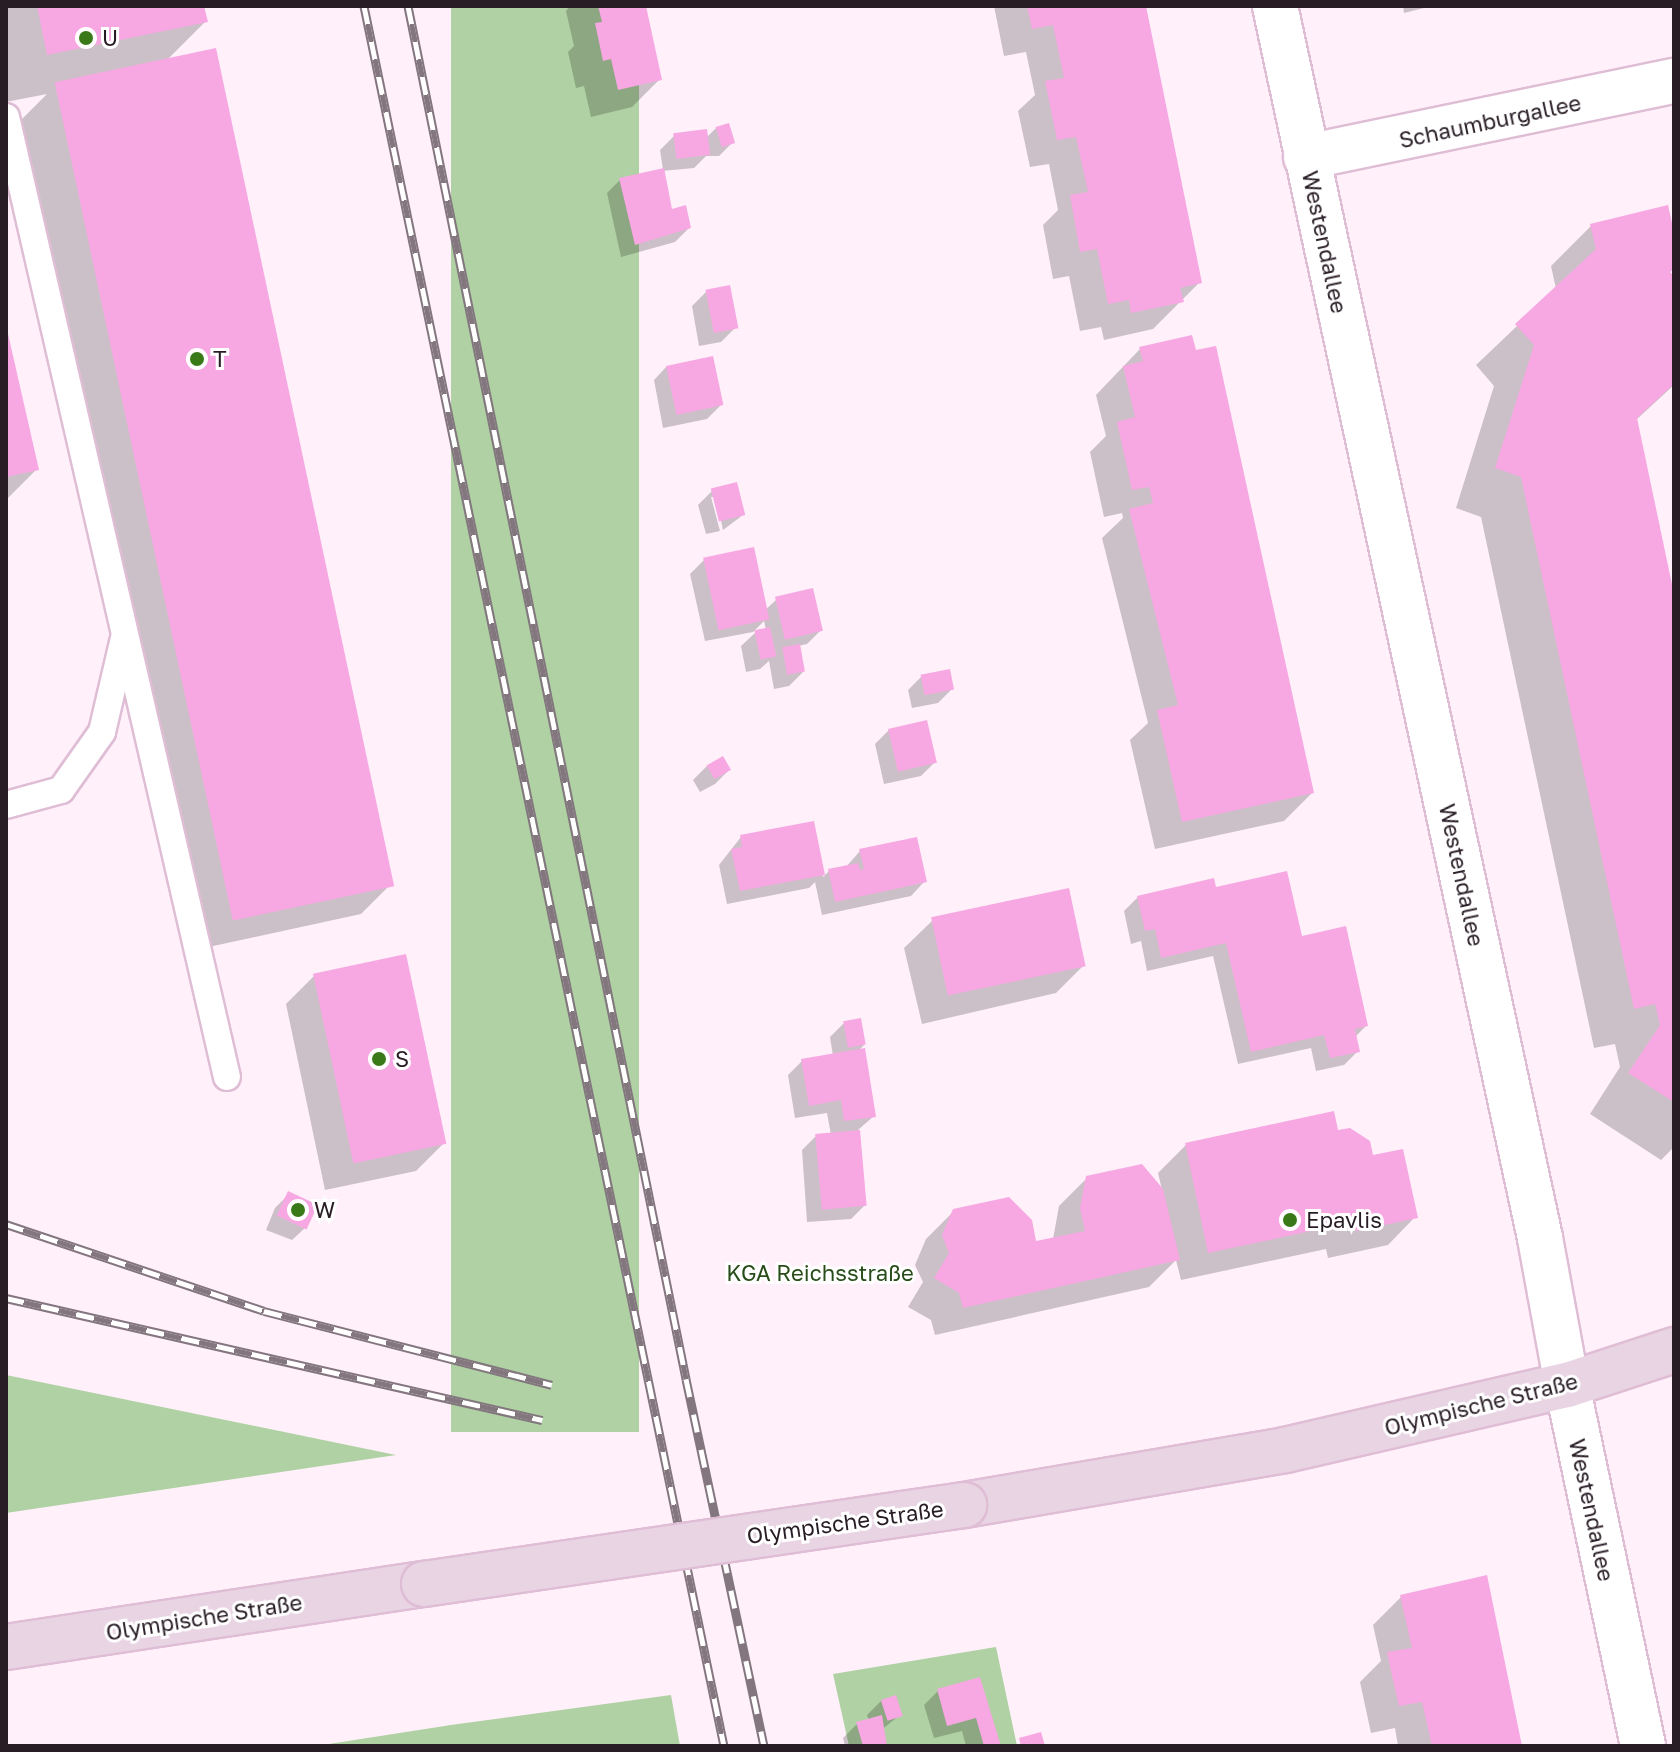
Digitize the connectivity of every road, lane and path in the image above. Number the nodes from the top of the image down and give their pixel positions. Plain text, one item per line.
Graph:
1 (1275, 6) edge
2 (1674, 81) edge
3 (6, 117) edge
4 (1306, 157) junction
5 (125, 631) junction
6 (6, 805) edge
7 (227, 1077) dead end
8 (1674, 1350) edge
9 (1567, 1385) junction
10 (6, 1647) edge
11 (1643, 1746) edge

1 - 4 street, Westendallee
2 - 4 street, Schaumburgallee
3 - 5 lane
4 - 9 street, Westendallee
5 - 6 lane
5 - 7 lane
8 - 9 main road, Olympische Straße
9 - 10 main road, Olympische Straße, bridge
9 - 11 street, Westendallee

